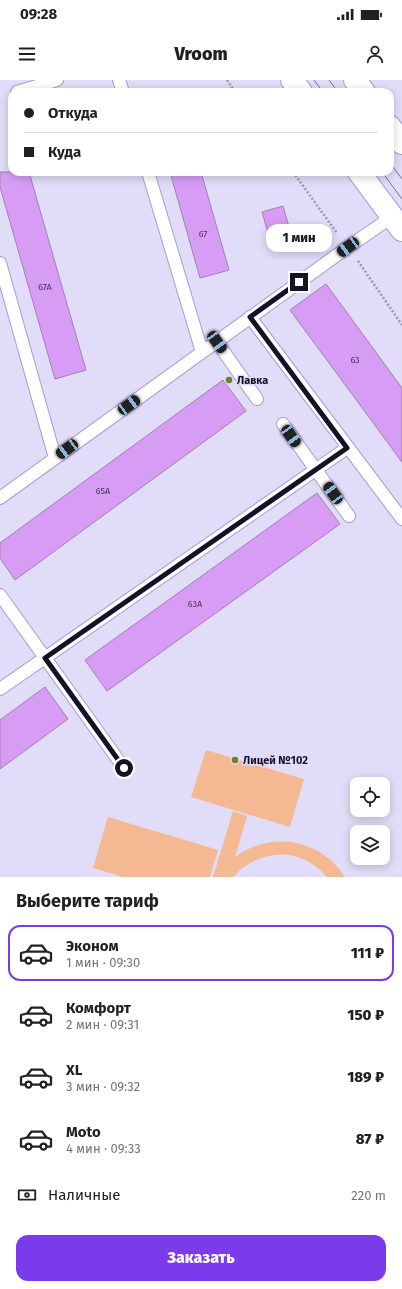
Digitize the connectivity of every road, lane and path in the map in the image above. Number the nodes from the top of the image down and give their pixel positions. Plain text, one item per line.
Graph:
1 (57, 80) edge
2 (30, 88) edge
3 (394, 132) edge
4 (402, 143) edge
5 (149, 176) edge
6 (362, 176) edge
7 (397, 224) edge
8 (0, 263) edge
9 (250, 317) junction
10 (217, 342) junction
11 (202, 352) junction
12 (257, 399) dead end
13 (283, 424) dead end
14 (347, 448) junction
15 (55, 458) junction
16 (316, 470) junction
17 (0, 498) edge
18 (349, 516) dead end
19 (402, 519) edge
20 (0, 595) edge
21 (45, 658) junction
22 (0, 689) edge
23 (124, 768) dead end

1 - 2 lane
3 - 4 main road
5 - 11 lane
6 - 7 main road
7 - 9 lane
8 - 15 lane
9 - 10 lane
9 - 14 lane
10 - 11 lane
10 - 12 lane
11 - 15 lane
13 - 16 lane
14 - 16 lane
14 - 19 lane
15 - 17 lane
16 - 18 lane
16 - 21 lane
20 - 21 lane
21 - 22 lane
21 - 23 lane

